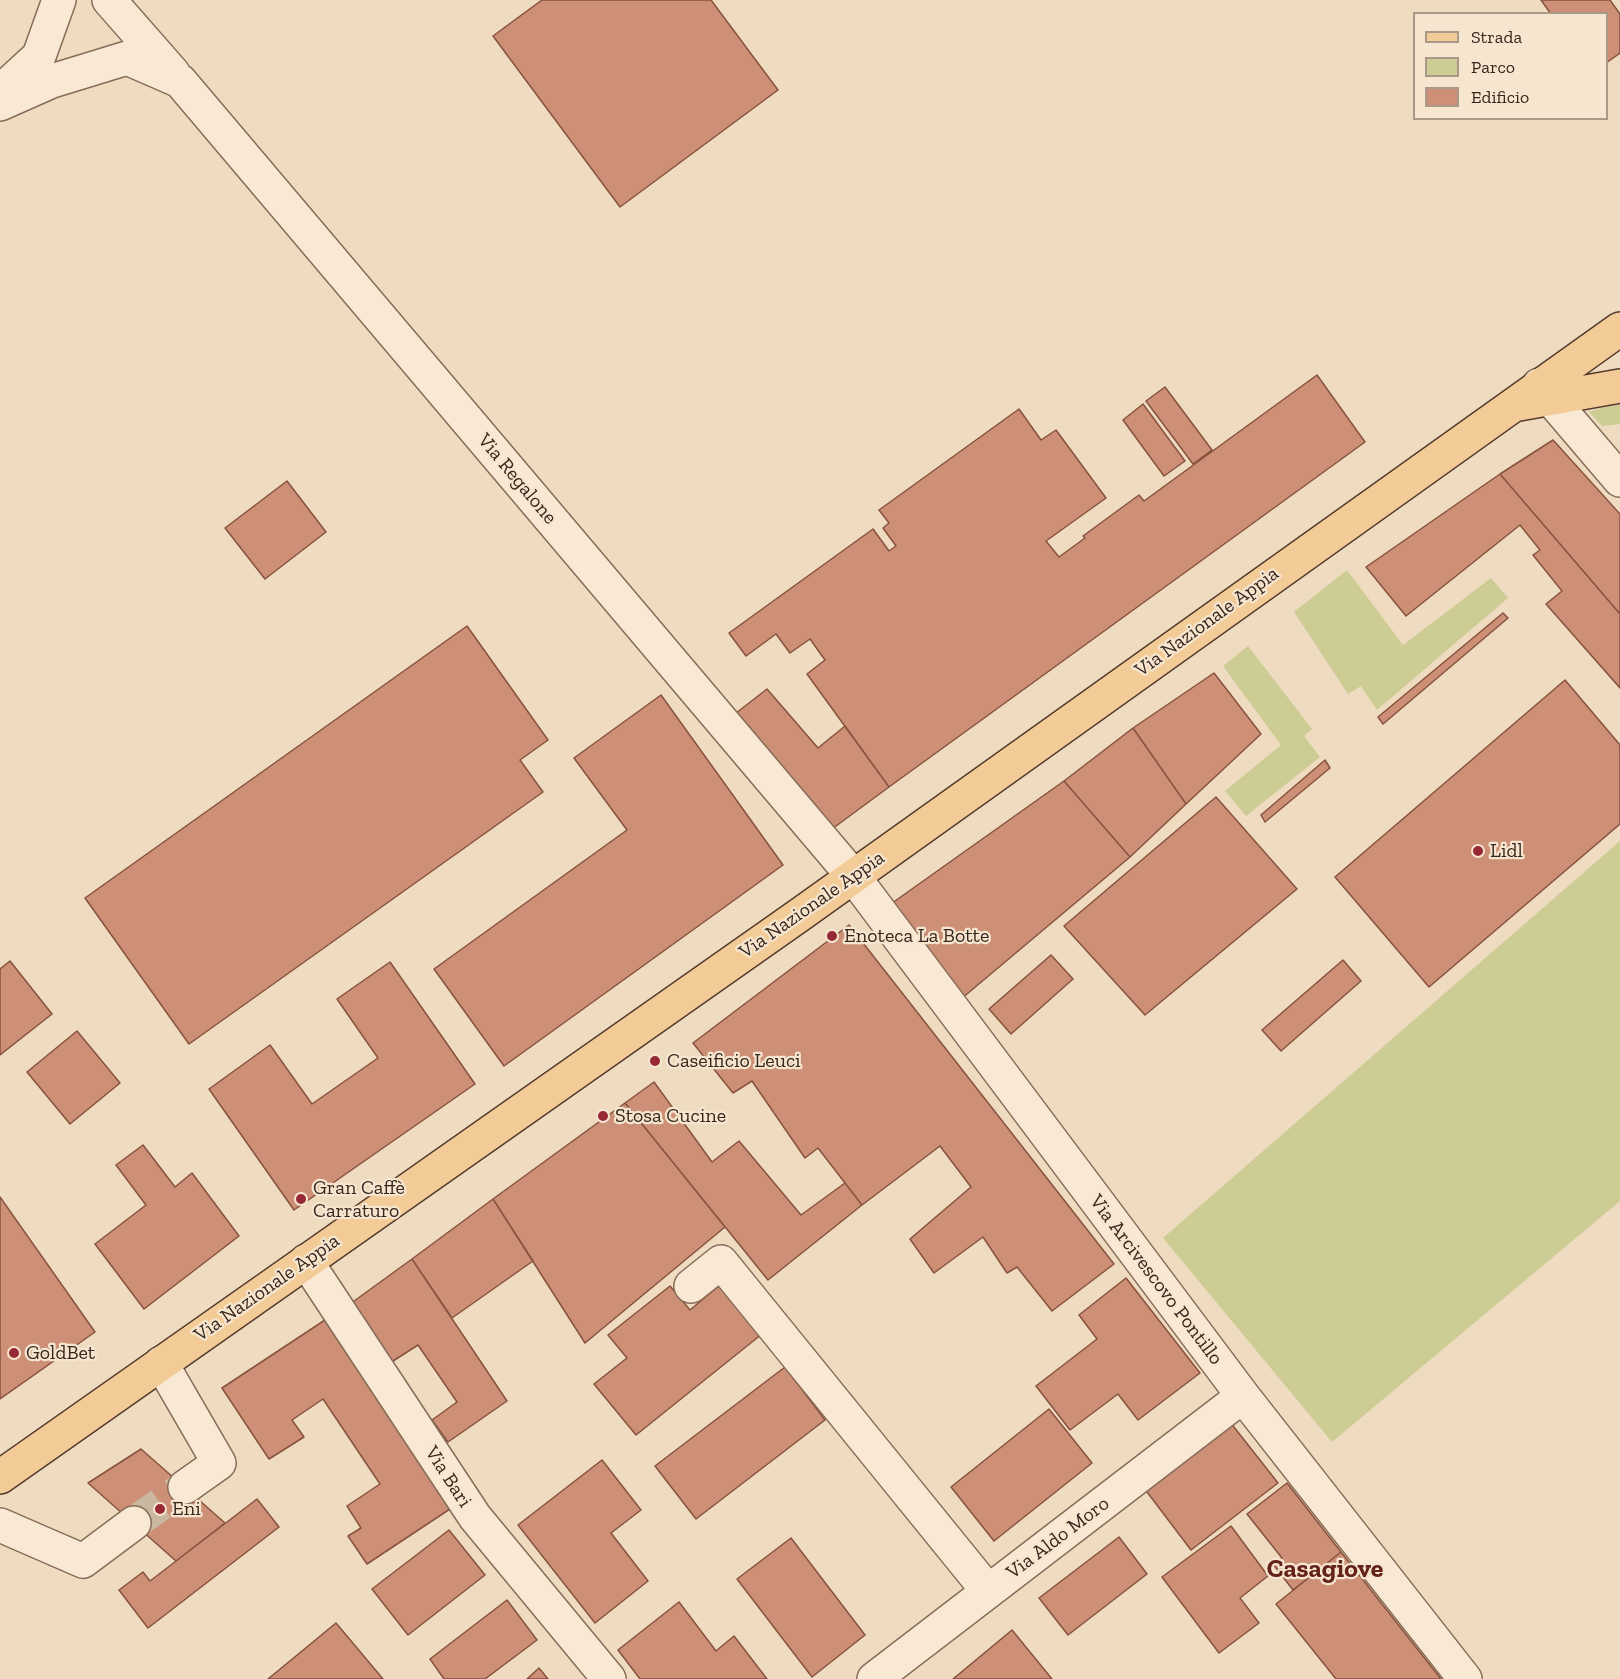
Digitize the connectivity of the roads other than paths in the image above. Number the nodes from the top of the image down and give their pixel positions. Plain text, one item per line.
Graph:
1 (59, 0) edge
2 (109, 0) edge
3 (180, 81) junction
4 (0, 92) edge
5 (0, 104) edge
6 (1620, 329) edge
7 (1620, 386) edge
8 (1545, 392) junction
9 (1620, 480) edge
10 (853, 876) junction
11 (306, 1261) junction
12 (691, 1286) dead end
13 (161, 1363) junction
14 (1243, 1396) junction
15 (0, 1477) edge
16 (184, 1487) tunnel mouth
17 (134, 1523) tunnel mouth
18 (0, 1525) edge
19 (988, 1591) junction
20 (609, 1679) edge
21 (874, 1679) edge
22 (1465, 1679) edge

1 - 4 street
2 - 3 street, Via Regalone
3 - 5 street, Via Regalone
3 - 10 street, Via Regalone
6 - 8 main road, Via Nazionale Appia
7 - 8 main road
8 - 9 street
8 - 10 main road, Via Nazionale Appia
10 - 11 main road, Via Nazionale Appia
10 - 14 street, Via Arcivescovo Pontillo
11 - 13 main road, Via Nazionale Appia
11 - 20 street, Via Bari
12 - 19 street
13 - 15 main road, Via Nazionale Appia
13 - 16 street
14 - 19 street, Via Aldo Moro
14 - 22 street, Via Arcivescovo Pontillo
17 - 18 street
19 - 21 street, Via Aldo Moro

